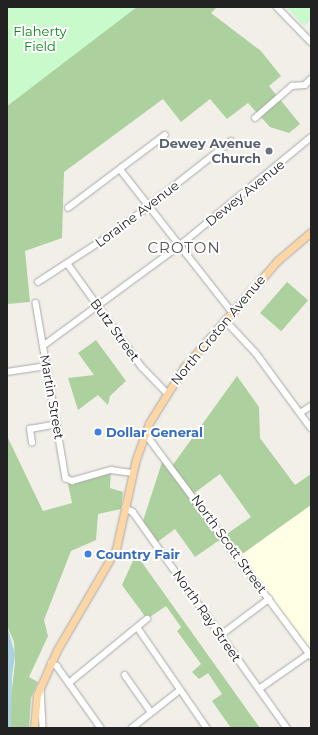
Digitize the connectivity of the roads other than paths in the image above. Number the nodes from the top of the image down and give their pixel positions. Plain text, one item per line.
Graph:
1 (277, 7) edge
2 (311, 42) edge
3 (311, 79) edge
4 (255, 118) dead end
5 (165, 135) dead end
6 (311, 137) edge
7 (231, 141) dead end
8 (120, 169) junction
9 (148, 206) junction
10 (68, 208) dead end
11 (311, 233) edge
12 (179, 246) junction
13 (68, 264) junction
14 (38, 282) dead end
15 (36, 303) dead end
16 (98, 307) junction
17 (232, 312) junction
18 (225, 320) junction
19 (43, 346) junction
20 (47, 366) junction
21 (7, 372) edge
22 (167, 393) junction
23 (311, 406) edge
24 (300, 413) junction
25 (57, 424) junction
26 (311, 428) edge
27 (145, 433) junction
28 (32, 443) dead end
29 (133, 473) junction
30 (125, 508) junction
31 (269, 599) junction
32 (147, 619) dead end
33 (138, 628) junction
34 (221, 635) junction
35 (310, 655) edge
36 (51, 663) junction
37 (125, 675) dead end
38 (69, 683) junction
39 (41, 687) junction
40 (259, 689) junction
41 (180, 690) junction
42 (151, 712) junction
43 (205, 727) edge
44 (34, 728) edge
45 (43, 728) edge
46 (101, 728) edge
47 (132, 728) edge
48 (287, 728) edge

1 - 2 street
3 - 4 street
5 - 8 street
6 - 12 street, Dewey Avenue
7 - 9 street, Loraine Avenue
8 - 9 street
8 - 10 street
9 - 12 street
9 - 13 street, Loraine Avenue
11 - 17 main road, North Croton Avenue
12 - 16 street, Dewey Avenue
12 - 17 street
13 - 14 street, Loraine Avenue
13 - 16 street, Butz Street
15 - 19 street, Martin Street
16 - 19 street, Dewey Avenue
16 - 22 street, Butz Street
17 - 18 main road, North Croton Avenue
18 - 22 main road, North Croton Avenue
18 - 24 street
19 - 20 street, Martin Street
20 - 21 street
20 - 25 street, Martin Street
22 - 27 main road, North Croton Avenue
23 - 24 street
24 - 26 street
25 - 28 street
25 - 29 street, Martin Street
27 - 29 main road, North Croton Avenue
27 - 31 street, North Scott Street
29 - 30 main road, North Croton Avenue
30 - 34 street, North Ray Street
30 - 36 main road, North Croton Avenue
31 - 34 street
31 - 35 street, North Scott Street
32 - 33 street
33 - 38 street
33 - 41 street
34 - 40 street, North Ray Street
35 - 40 street
36 - 38 street
36 - 39 main road, North Croton Avenue
37 - 42 street
38 - 46 street
39 - 44 main road, North Croton Avenue
39 - 45 street
40 - 48 street, North Ray Street
41 - 42 street
41 - 43 street
42 - 47 street

